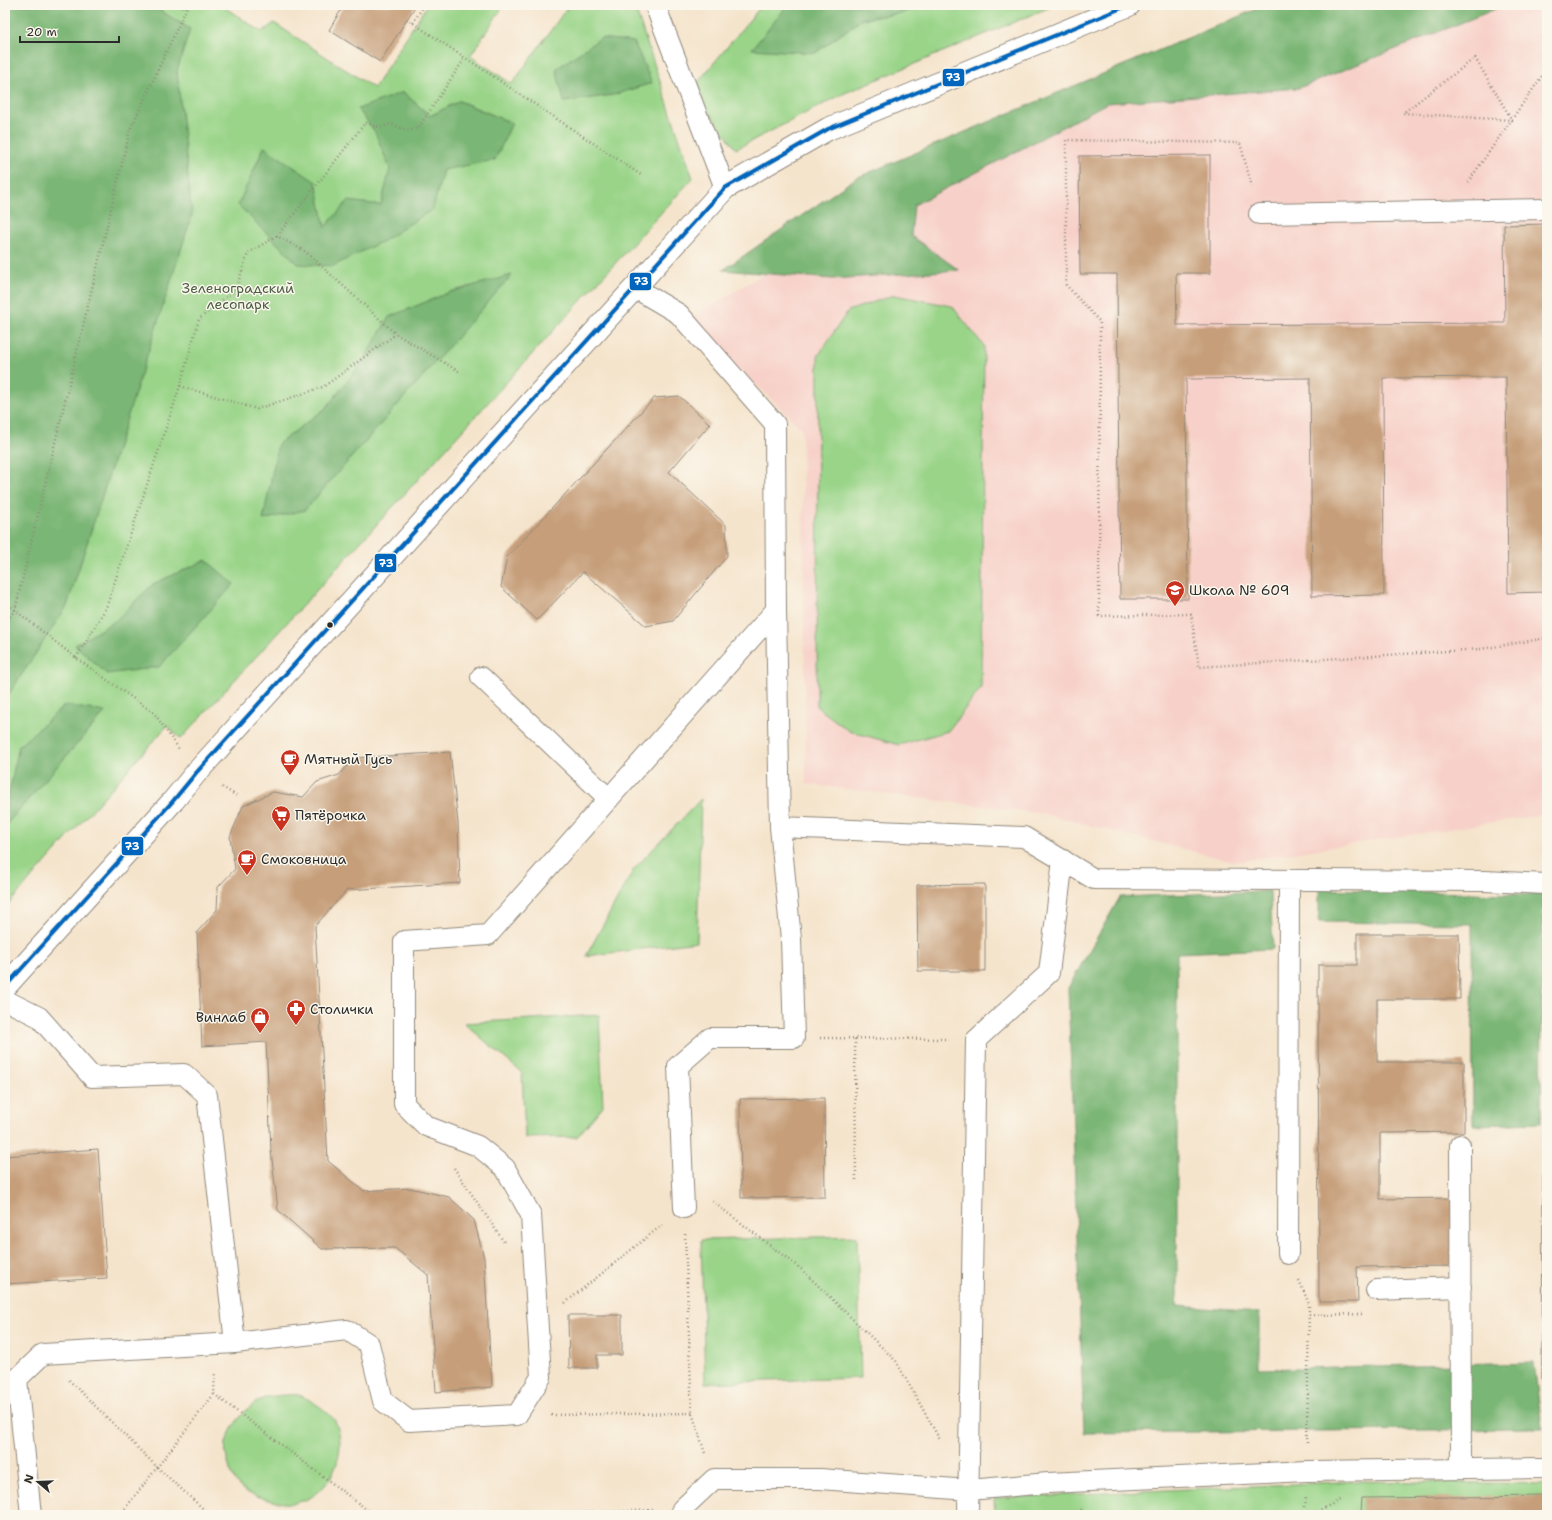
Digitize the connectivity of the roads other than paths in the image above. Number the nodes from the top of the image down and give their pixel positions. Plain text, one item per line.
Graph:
1 (655, 5) edge
2 (1129, 5) edge
3 (725, 188) junction
4 (1547, 209) edge
5 (1259, 214) road end
6 (635, 288) junction
7 (776, 610) junction
8 (481, 677) dead end
9 (610, 799) junction
10 (780, 827) junction
11 (1063, 860) junction
12 (1289, 880) junction
13 (1547, 884) edge
14 (5, 987) edge
15 (5, 1000) edge
16 (1460, 1145) dead end
17 (684, 1208) road end
18 (1288, 1254) road end
19 (1461, 1287) junction
20 (1376, 1290) road end
21 (225, 1343) junction
22 (1547, 1468) edge
23 (1461, 1469) junction
24 (969, 1490) junction
25 (682, 1512) edge
26 (31, 1515) edge
27 (968, 1515) edge

1 - 3 lane
2 - 3 street
3 - 6 street
4 - 5 lane
6 - 7 lane
6 - 14 street
7 - 9 lane
7 - 10 lane
8 - 9 lane
9 - 21 lane
10 - 11 lane
10 - 17 lane
11 - 12 lane
11 - 24 lane
12 - 13 lane
12 - 18 lane
15 - 21 lane
16 - 19 lane
19 - 20 lane
19 - 23 lane
21 - 26 lane
22 - 23 lane
23 - 24 lane
24 - 25 lane
24 - 27 lane

